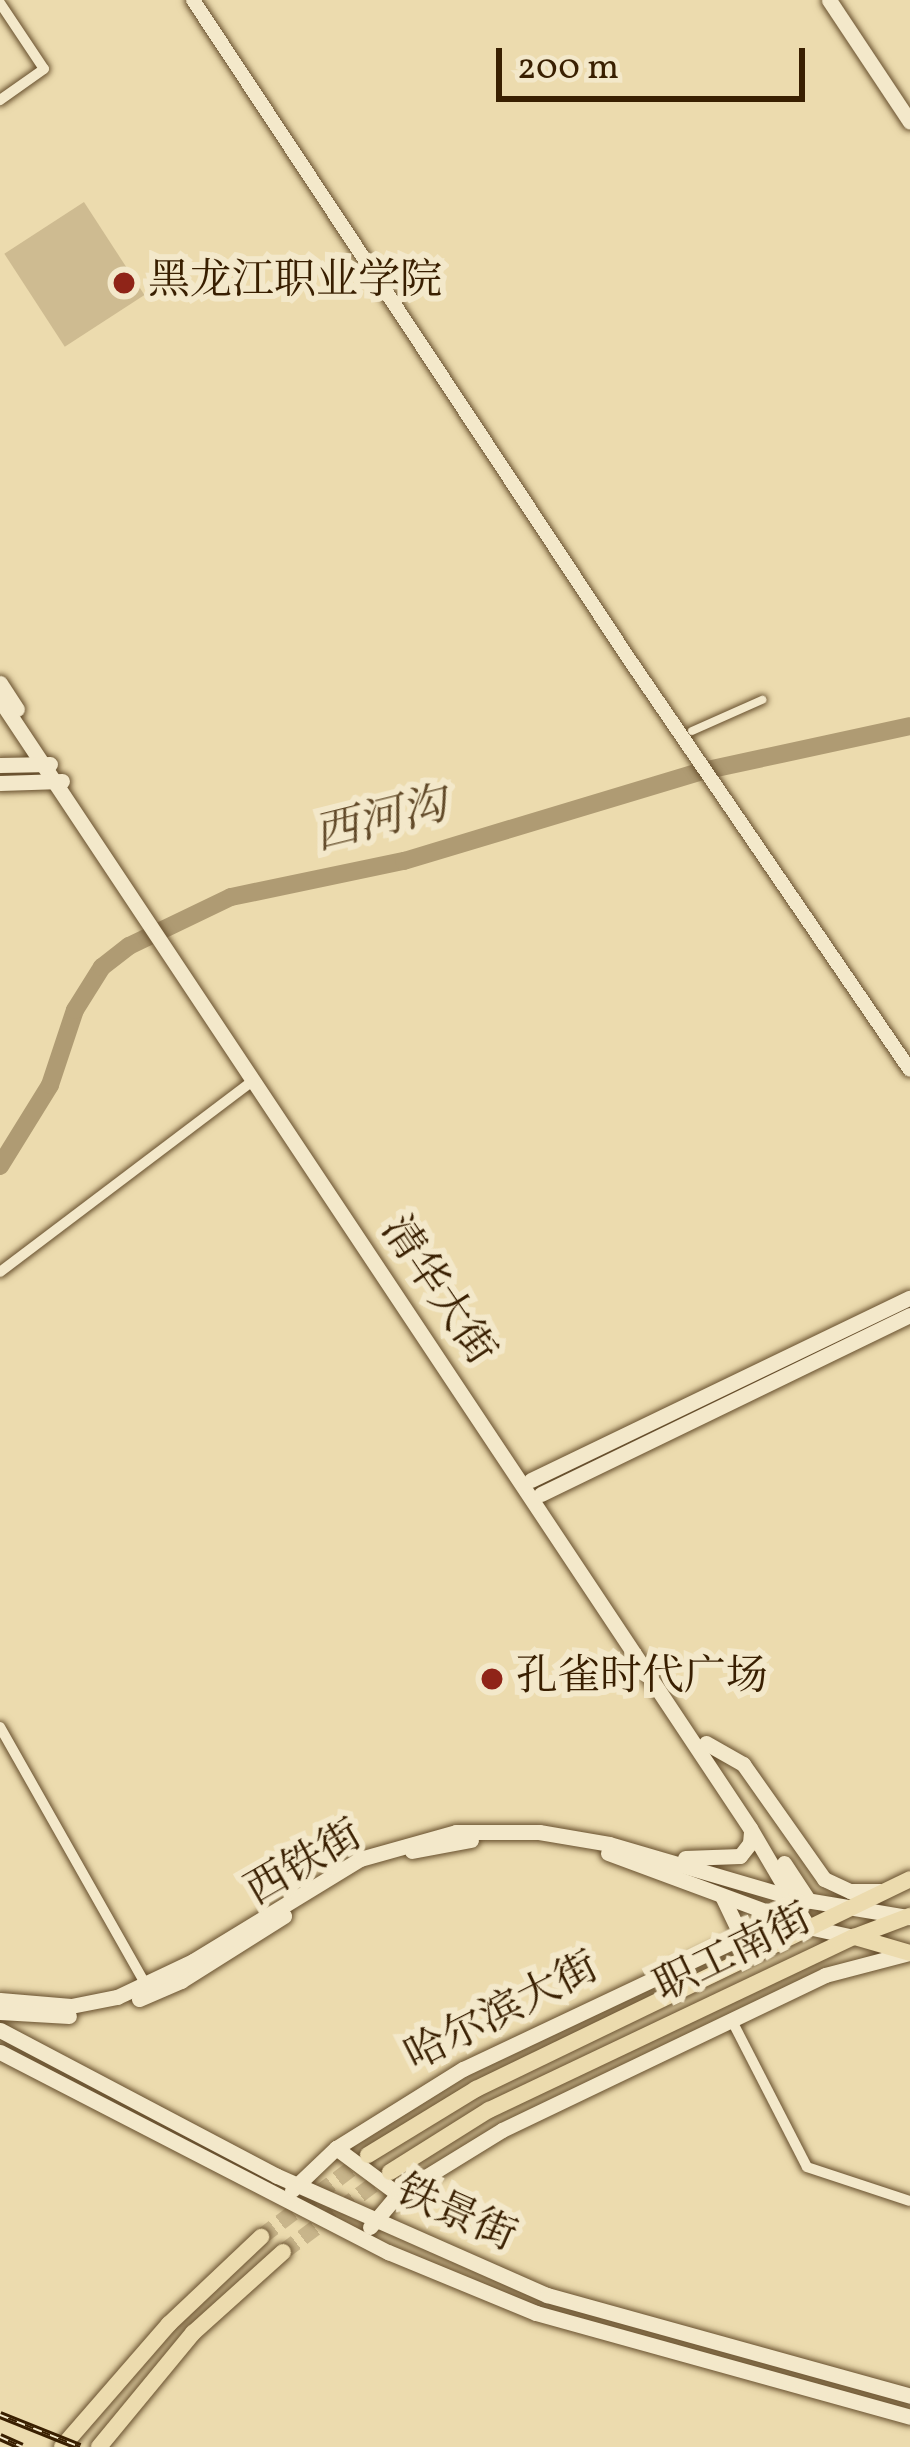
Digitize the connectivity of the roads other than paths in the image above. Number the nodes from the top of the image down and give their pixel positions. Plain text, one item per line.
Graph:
1 (194, 0) edge
2 (830, 0) edge
3 (0, 3) edge
4 (0, 100) edge
5 (910, 122) edge
6 (0, 683) edge
7 (0, 700) edge
8 (762, 700) dead end
9 (692, 731) dead end
10 (49, 764) junction
11 (0, 766) edge
12 (61, 782) junction
13 (0, 783) edge
14 (211, 1013) junction
15 (910, 1070) edge
16 (251, 1082) junction
17 (0, 1272) edge
18 (910, 1298) edge
19 (910, 1315) edge
20 (536, 1487) junction
21 (0, 1727) edge
22 (706, 1743) junction
23 (750, 1828) junction
24 (660, 1861) junction
25 (910, 1879) edge
26 (889, 1889) junction
27 (722, 1896) junction
28 (801, 1900) junction
29 (847, 1909) junction
30 (909, 1916) edge
31 (808, 1927) junction
32 (854, 1936) junction
33 (742, 1937) junction
34 (777, 1944) junction
35 (910, 1953) edge
36 (751, 1955) junction
37 (146, 1985) junction
38 (0, 2000) edge
39 (0, 2012) edge
40 (731, 2019) junction
41 (0, 2030) edge
42 (0, 2052) edge
43 (336, 2148) junction
44 (368, 2155) tunnel mouth
45 (390, 2172) tunnel mouth
46 (298, 2185) junction
47 (398, 2194) junction
48 (282, 2200) junction
49 (910, 2201) edge
50 (376, 2221) junction
51 (261, 2237) tunnel mouth
52 (360, 2238) junction
53 (284, 2252) tunnel mouth
54 (910, 2396) edge
55 (910, 2416) edge
56 (62, 2447) edge
57 (100, 2447) edge

1 - 15 street
2 - 5 main road
3 - 4 street
6 - 10 main road, 清华大街
7 - 10 main road, 清华大街
8 - 9 street
10 - 11 main road
10 - 12 main road, 清华大街
12 - 13 main road
12 - 14 main road, 清华大街
14 - 16 main road, 清华大街
14 - 20 main road, 清华大街
16 - 17 street
16 - 23 main road, 清华大街
18 - 20 main road
19 - 20 main road
20 - 22 main road, 清华大街
21 - 37 street
22 - 26 main road
22 - 28 main road, 清华大街
23 - 24 main road
23 - 28 main road, 清华大街
24 - 27 main road
24 - 28 main road
24 - 37 main road, 西铁街
24 - 39 main road, 西铁街
25 - 26 main road, 职工南街
26 - 29 main road, 职工南街
27 - 31 main road
27 - 33 main road
28 - 29 main road
28 - 31 main road, 清华大街
29 - 30 main road
29 - 31 main road, 职工南街
30 - 32 main road, 职工南街
31 - 32 main road
31 - 34 main road, 职工南街
32 - 35 main road
32 - 45 main road, 职工南街
33 - 34 main road
33 - 36 main road
33 - 43 main road, 哈尔滨大街
34 - 36 main road, 职工南街
35 - 40 main road, 职工南街
36 - 44 main road, 职工南街
37 - 38 main road, 西铁街
40 - 47 main road
40 - 49 street
41 - 46 main road, 铁景街
42 - 48 main road, 铁景街
43 - 46 main road, 哈尔滨大街
43 - 47 main road
46 - 48 main road, 哈尔滨大街
46 - 50 main road, 铁景街
47 - 50 main road
48 - 52 main road, 铁景街
50 - 52 main road
50 - 54 main road, 铁景街
51 - 56 main road
52 - 55 main road, 铁景街
53 - 57 main road

